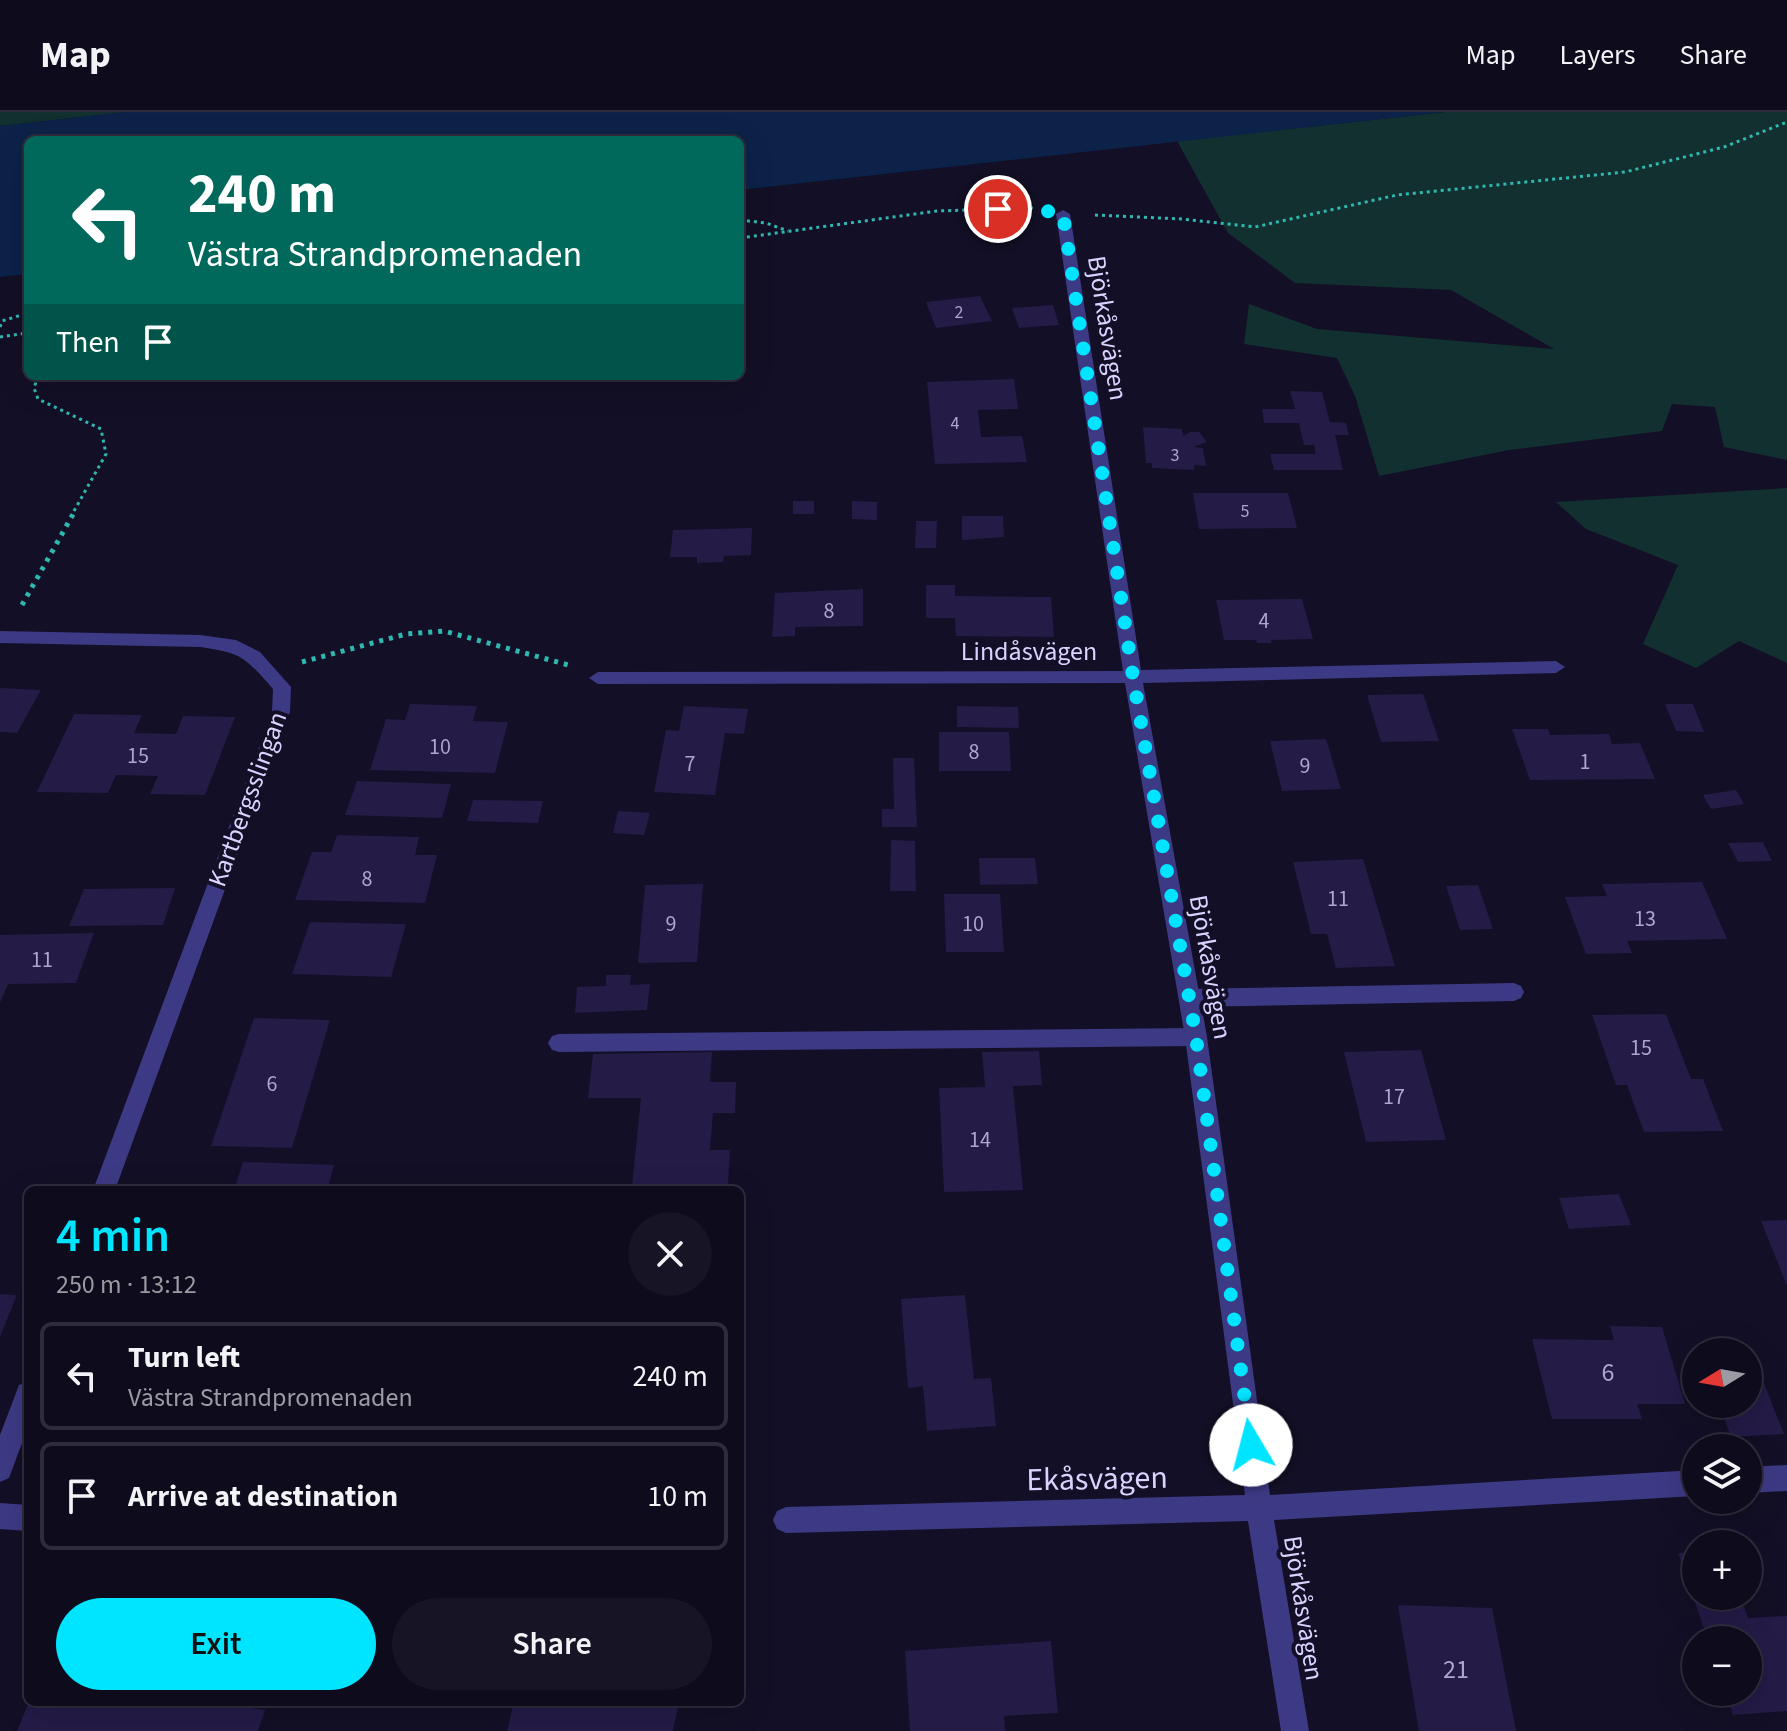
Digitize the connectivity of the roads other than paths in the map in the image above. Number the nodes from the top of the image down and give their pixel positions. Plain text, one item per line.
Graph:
1 (1063, 214) road end
2 (2, 637) edge
3 (1556, 667) dead end
4 (1133, 677) junction
5 (598, 678) road end
6 (1514, 992) dead end
7 (1189, 998) junction
8 (1196, 1037) junction
9 (559, 1043) dead end
10 (105, 1186) edge
11 (24, 1405) edge
12 (0, 1469) edge
13 (1787, 1478) edge
14 (1762, 1479) edge
15 (1682, 1484) edge
16 (1259, 1508) junction
17 (0, 1516) edge
18 (24, 1518) edge
19 (786, 1520) dead end
20 (1295, 1731) edge

1 - 4 street, Björkåsvägen
2 - 10 street, Kartbergsslingan
3 - 4 street, Lindåsvägen
4 - 5 street, Lindåsvägen
4 - 7 street, Björkåsvägen
6 - 7 street
7 - 8 street, Björkåsvägen
8 - 9 street
8 - 16 street, Björkåsvägen
11 - 12 street
13 - 14 street
15 - 16 street, Ekåsvägen
16 - 19 street, Ekåsvägen
16 - 20 street, Björkåsvägen
17 - 18 street

